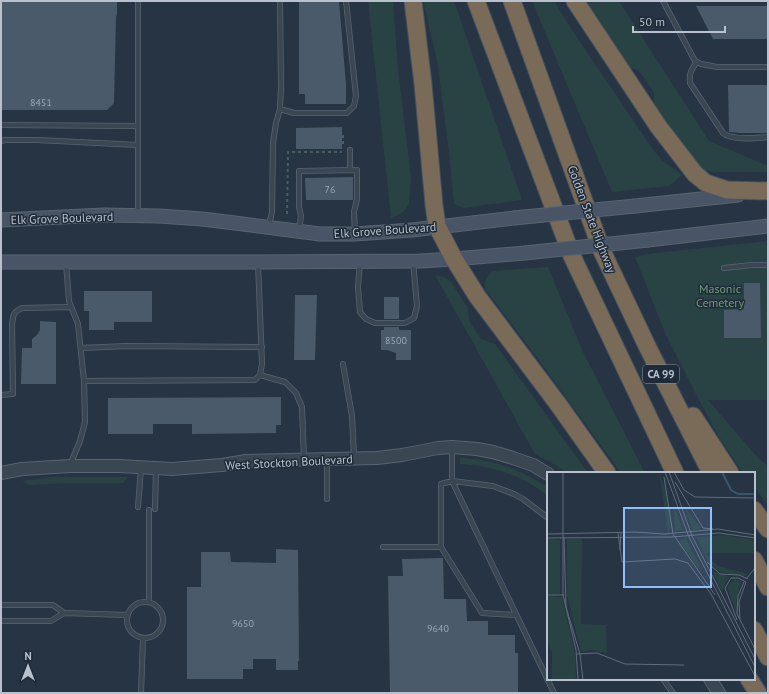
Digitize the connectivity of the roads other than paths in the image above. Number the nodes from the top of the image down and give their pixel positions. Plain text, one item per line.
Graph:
1 (138, 1) edge
2 (280, 1) edge
3 (346, 1) edge
4 (413, 1) edge
5 (476, 1) edge
6 (512, 1) edge
7 (575, 1) edge
8 (663, 1) edge
9 (697, 62) junction
10 (768, 67) edge
11 (280, 109) junction
12 (1, 125) edge
13 (138, 126) junction
14 (768, 137) edge
15 (1, 141) edge
16 (138, 145) junction
17 (350, 150) dead end
18 (350, 170) junction
19 (768, 191) edge
20 (138, 216) junction
21 (1, 220) edge
22 (437, 226) junction
23 (768, 226) edge
24 (269, 227) junction
25 (298, 231) junction
26 (356, 234) junction
27 (454, 259) junction
28 (360, 261) junction
29 (413, 261) junction
30 (1, 262) edge
31 (66, 262) junction
32 (258, 262) junction
33 (768, 265) edge
34 (724, 268) dead end
35 (71, 307) junction
36 (262, 347) junction
37 (81, 348) junction
38 (648, 348) junction
39 (344, 364) dead end
40 (260, 375) junction
41 (84, 381) junction
42 (1, 395) edge
43 (452, 447) junction
44 (327, 459) junction
45 (354, 459) junction
46 (304, 460) junction
47 (70, 466) junction
48 (141, 468) junction
49 (156, 468) junction
50 (606, 472) edge
51 (675, 472) edge
52 (710, 472) edge
53 (729, 472) edge
54 (1, 473) edge
55 (547, 473) edge
56 (452, 481) junction
57 (327, 499) dead end
58 (138, 507) dead end
59 (155, 509) dead end
60 (149, 510) dead end
61 (755, 511) edge
62 (547, 517) edge
63 (768, 529) edge
64 (383, 547) dead end
65 (441, 547) junction
66 (755, 562) edge
67 (768, 587) edge
68 (149, 602) junction
69 (1, 605) edge
70 (64, 613) junction
71 (126, 615) junction
72 (516, 615) junction
73 (1, 621) edge
74 (755, 632) edge
75 (143, 638) junction
76 (768, 657) edge
77 (547, 679) edge
78 (548, 680) edge
79 (665, 680) edge
80 (711, 680) edge
81 (750, 680) edge
82 (141, 693) edge
83 (554, 693) edge
84 (674, 693) edge
85 (719, 693) edge
86 (758, 693) edge

1 - 13 lane
2 - 11 lane
3 - 11 lane
4 - 22 highway
5 - 51 highway, CA 99
6 - 38 highway, Golden State Highway / CA 99
7 - 19 highway
8 - 9 lane
9 - 10 lane
9 - 14 lane
11 - 24 lane
12 - 13 lane
13 - 16 lane
15 - 16 lane
16 - 20 lane
17 - 18 lane
18 - 25 lane
18 - 26 lane
19 - 22 main road, Elk Grove Boulevard, bridge
20 - 21 main road, Elk Grove Boulevard
20 - 24 main road, Elk Grove Boulevard
22 - 26 main road, Elk Grove Boulevard
22 - 27 highway
23 - 27 main road, bridge
24 - 25 main road, Elk Grove Boulevard
25 - 26 main road, Elk Grove Boulevard
27 - 29 main road
27 - 50 highway
28 - 29 main road
28 - 29 lane
28 - 32 main road
30 - 31 main road
31 - 32 main road
31 - 35 lane
32 - 36 lane
33 - 34 lane
35 - 37 lane
35 - 42 lane
36 - 37 lane
36 - 40 lane
37 - 41 lane
38 - 52 highway, Golden State Highway / CA 99
38 - 53 highway
39 - 45 lane
40 - 41 lane
40 - 46 lane
41 - 47 lane
43 - 45 street, West Stockton Boulevard
43 - 55 street, West Stockton Boulevard
43 - 56 lane
44 - 45 street, West Stockton Boulevard
44 - 46 street, West Stockton Boulevard
44 - 57 lane
46 - 49 street, West Stockton Boulevard
47 - 48 street, West Stockton Boulevard
47 - 54 street, West Stockton Boulevard
48 - 49 street, West Stockton Boulevard
48 - 58 lane
49 - 59 lane
56 - 62 lane
56 - 65 lane
56 - 72 lane
60 - 68 lane
61 - 63 highway
64 - 65 lane
65 - 72 lane
66 - 67 highway
68 - 71 lane
68 - 75 lane
69 - 70 lane
70 - 71 lane
70 - 73 lane
71 - 75 lane
72 - 77 lane
74 - 76 highway
75 - 82 lane
78 - 83 lane
79 - 84 lane
80 - 85 street
81 - 86 highway

